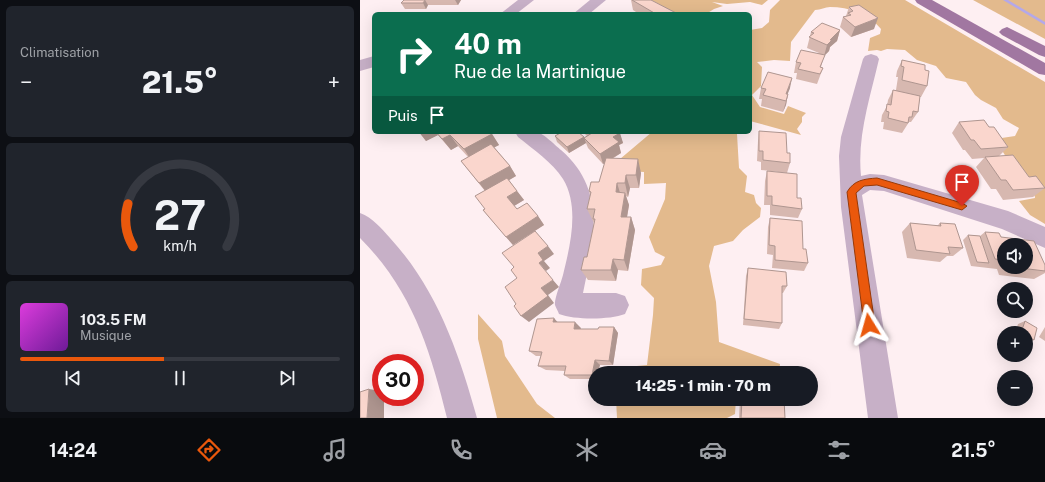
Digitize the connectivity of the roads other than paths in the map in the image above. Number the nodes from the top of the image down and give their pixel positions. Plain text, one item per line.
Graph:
1 (527, 0) edge
2 (599, 0) edge
3 (922, 0) edge
4 (949, 0) edge
5 (510, 12) edge
6 (583, 12) edge
7 (979, 16) dead end
8 (992, 24) dead end
9 (1045, 52) edge
10 (871, 59) dead end
11 (372, 60) edge
12 (360, 61) edge
13 (372, 61) edge
14 (360, 66) edge
15 (1045, 70) edge
16 (528, 134) edge
17 (851, 192) junction
18 (360, 223) edge
19 (1045, 238) edge
20 (616, 305) dead end
21 (462, 418) edge
22 (882, 418) edge

1 - 5 street
2 - 6 street
3 - 15 main road
4 - 7 main road
8 - 9 main road
10 - 17 street
11 - 12 street
13 - 14 street
16 - 20 street
17 - 19 street
17 - 22 street
18 - 21 street

